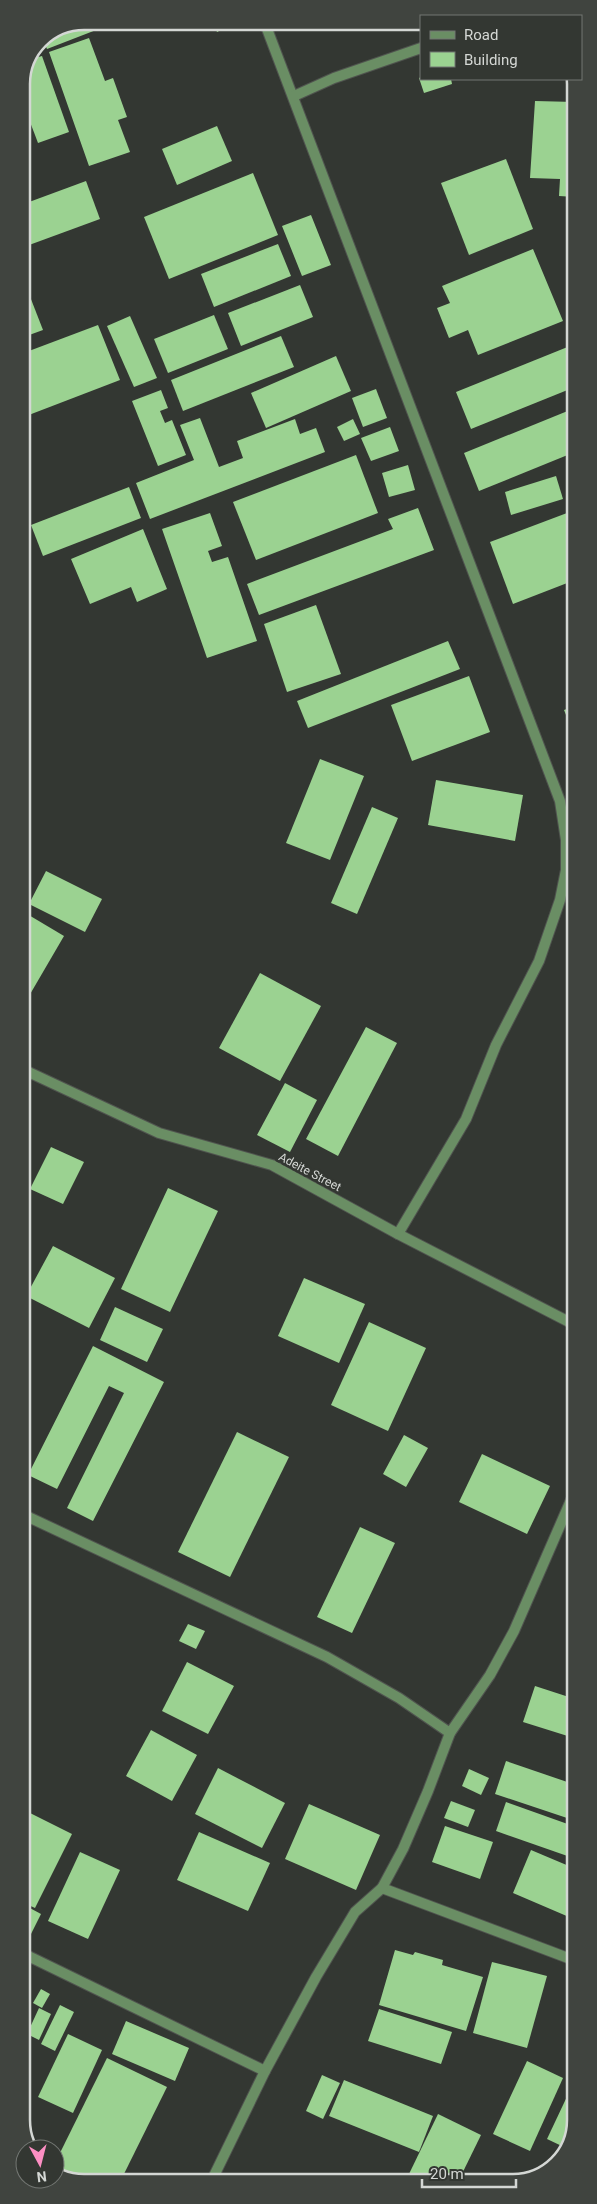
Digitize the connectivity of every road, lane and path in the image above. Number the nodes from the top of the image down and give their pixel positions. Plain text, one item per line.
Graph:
1 (267, 30) edge
2 (420, 48) edge
3 (294, 96) junction
4 (30, 1073) edge
5 (398, 1234) junction
6 (567, 1321) edge
7 (567, 1509) edge
8 (30, 1518) edge
9 (450, 1733) junction
10 (382, 1888) junction
11 (30, 1957) edge
12 (567, 1958) edge
13 (265, 2071) junction
14 (215, 2174) edge

1 - 3 street
2 - 3 street
3 - 5 street
4 - 5 street, Adeite Street
5 - 6 street, Adeite Street
7 - 9 street
8 - 9 street
9 - 10 street
10 - 12 street
10 - 13 street
11 - 13 street
13 - 14 street

